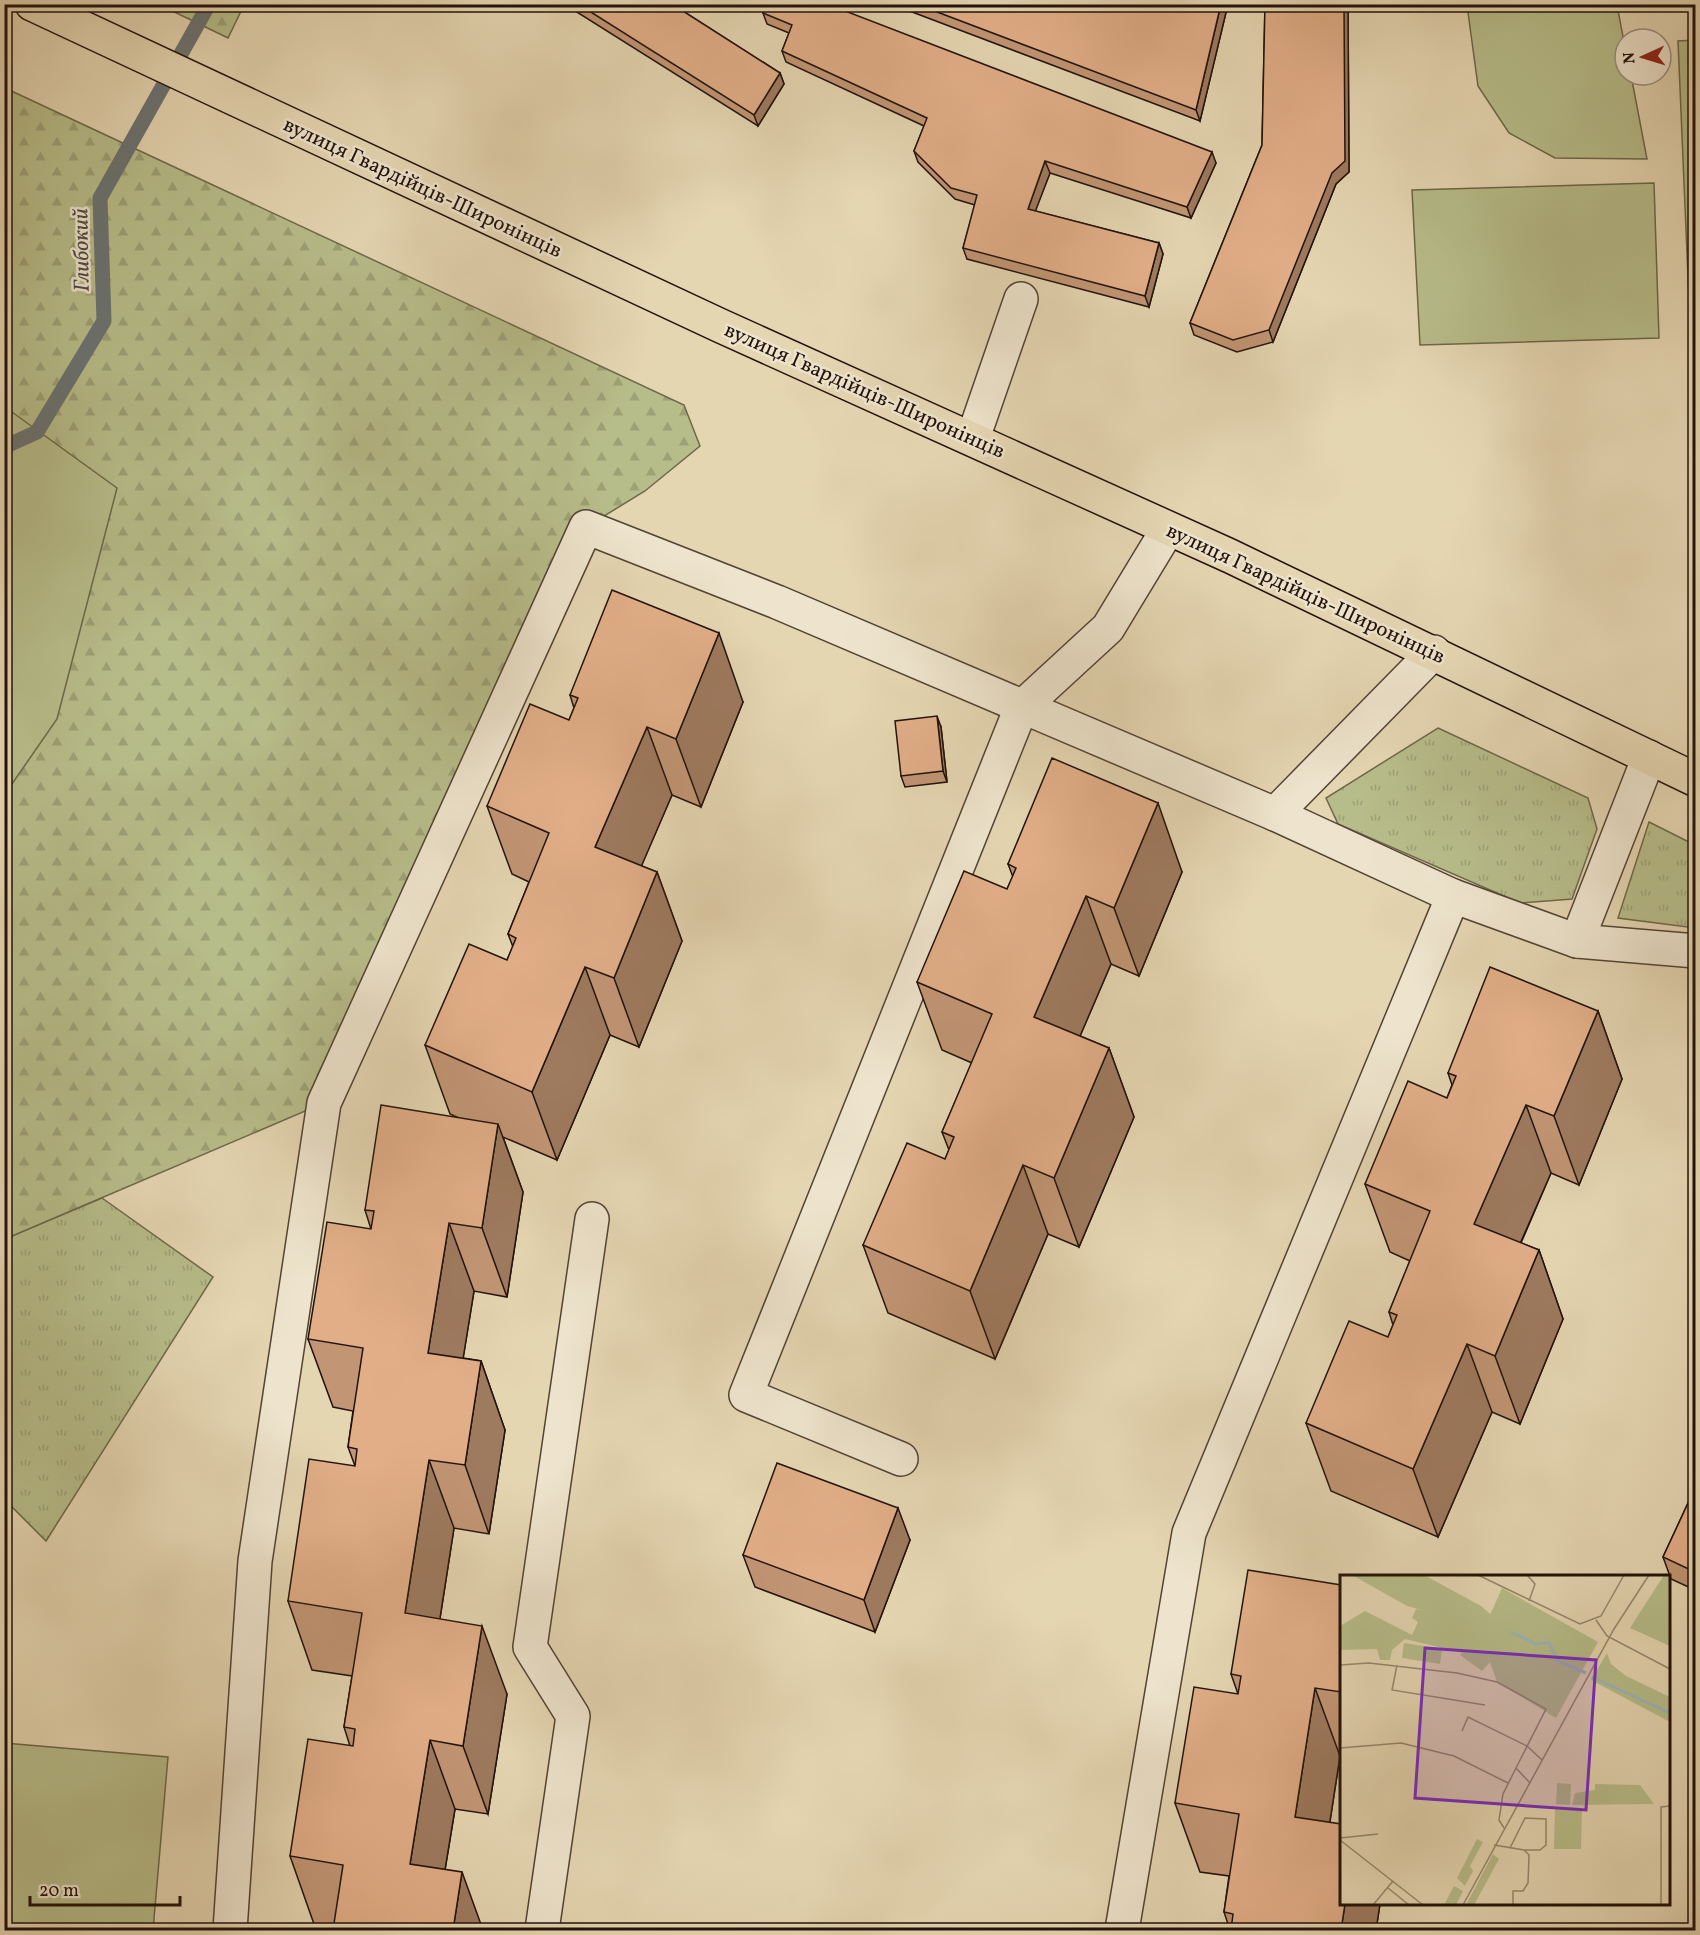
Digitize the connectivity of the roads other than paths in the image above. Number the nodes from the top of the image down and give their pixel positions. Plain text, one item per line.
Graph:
1 (32, 4) edge
2 (1021, 298) dead end
3 (973, 438) junction
4 (1168, 529) junction
5 (1434, 652) junction
6 (1021, 708) junction
7 (1649, 757) junction
8 (1695, 780) edge
9 (1275, 814) junction
10 (1453, 896) junction
11 (1577, 941) junction
12 (1695, 951) edge
13 (592, 1219) dead end
14 (901, 1459) dead end
15 (230, 1930) edge
16 (542, 1930) edge
17 (1122, 1930) edge

1 - 3 main road, вулиця Гвардійців-Широнінців
2 - 3 lane
3 - 4 main road, вулиця Гвардійців-Широнінців
4 - 5 main road, вулиця Гвардійців-Широнінців
4 - 6 lane
5 - 7 main road, вулиця Гвардійців-Широнінців
5 - 9 lane
6 - 9 lane
6 - 14 lane
6 - 15 lane
7 - 8 main road, вулиця Гвардійців-Широнінців
7 - 11 lane
9 - 10 lane
10 - 11 lane
10 - 17 lane
11 - 12 lane
13 - 16 lane

